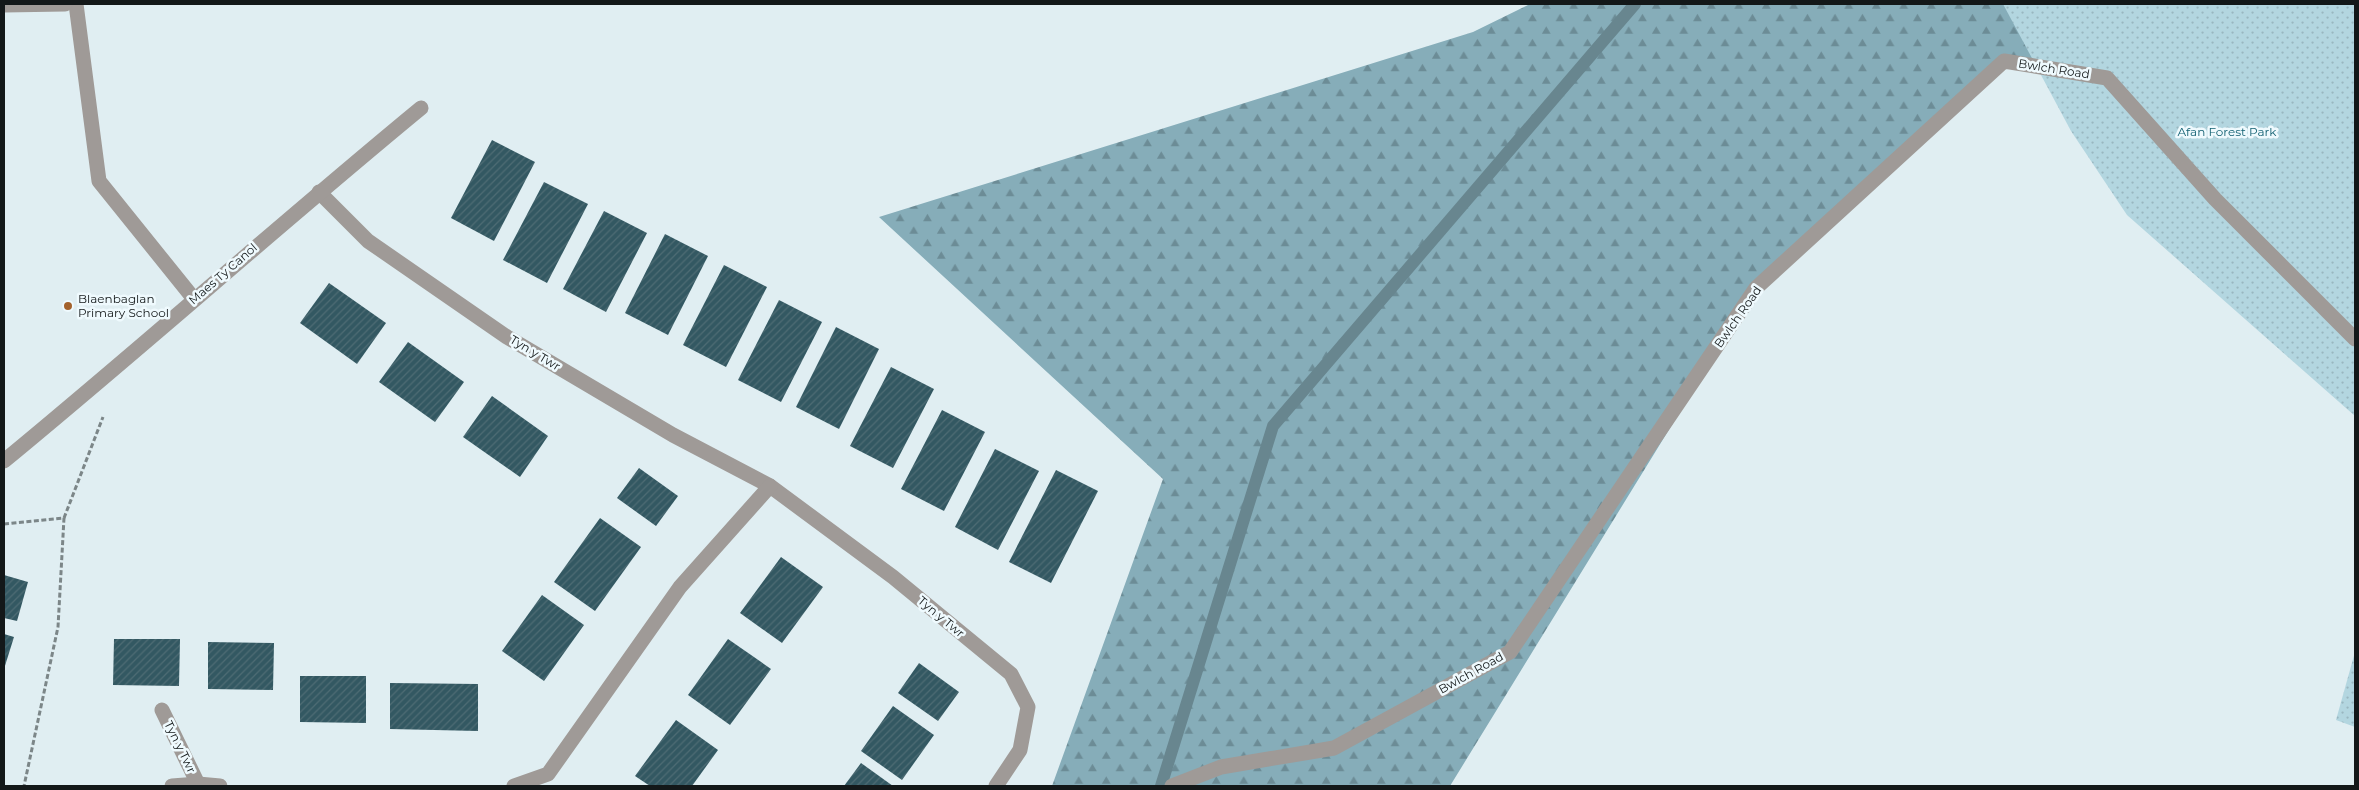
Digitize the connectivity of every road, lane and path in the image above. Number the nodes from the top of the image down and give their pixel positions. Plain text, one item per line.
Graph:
1 (65, 4) edge
2 (76, 4) edge
3 (4, 5) edge
4 (421, 108) dead end
5 (319, 192) junction
6 (194, 298) junction
7 (2355, 338) edge
8 (106, 408) dead end
9 (4, 460) edge
10 (770, 486) junction
11 (64, 518) junction
12 (4, 524) edge
13 (162, 710) dead end
14 (198, 784) junction
15 (24, 786) edge
16 (172, 786) edge
17 (220, 786) edge
18 (514, 786) edge
19 (996, 786) edge
20 (1172, 786) edge

1 - 3 street
2 - 6 street
4 - 5 street, Maes Ty Canol
5 - 6 street, Maes Ty Canol
5 - 10 street, Tyn y Twr
6 - 9 street, Maes Ty Canol
7 - 20 street, Bwlch Road
8 - 11 path
10 - 18 street
10 - 19 street, Tyn y Twr
11 - 12 path
11 - 15 path
13 - 14 street, Tyn y Twr
14 - 16 street, Tyn y Twr
14 - 17 street, Tyn y Twr

